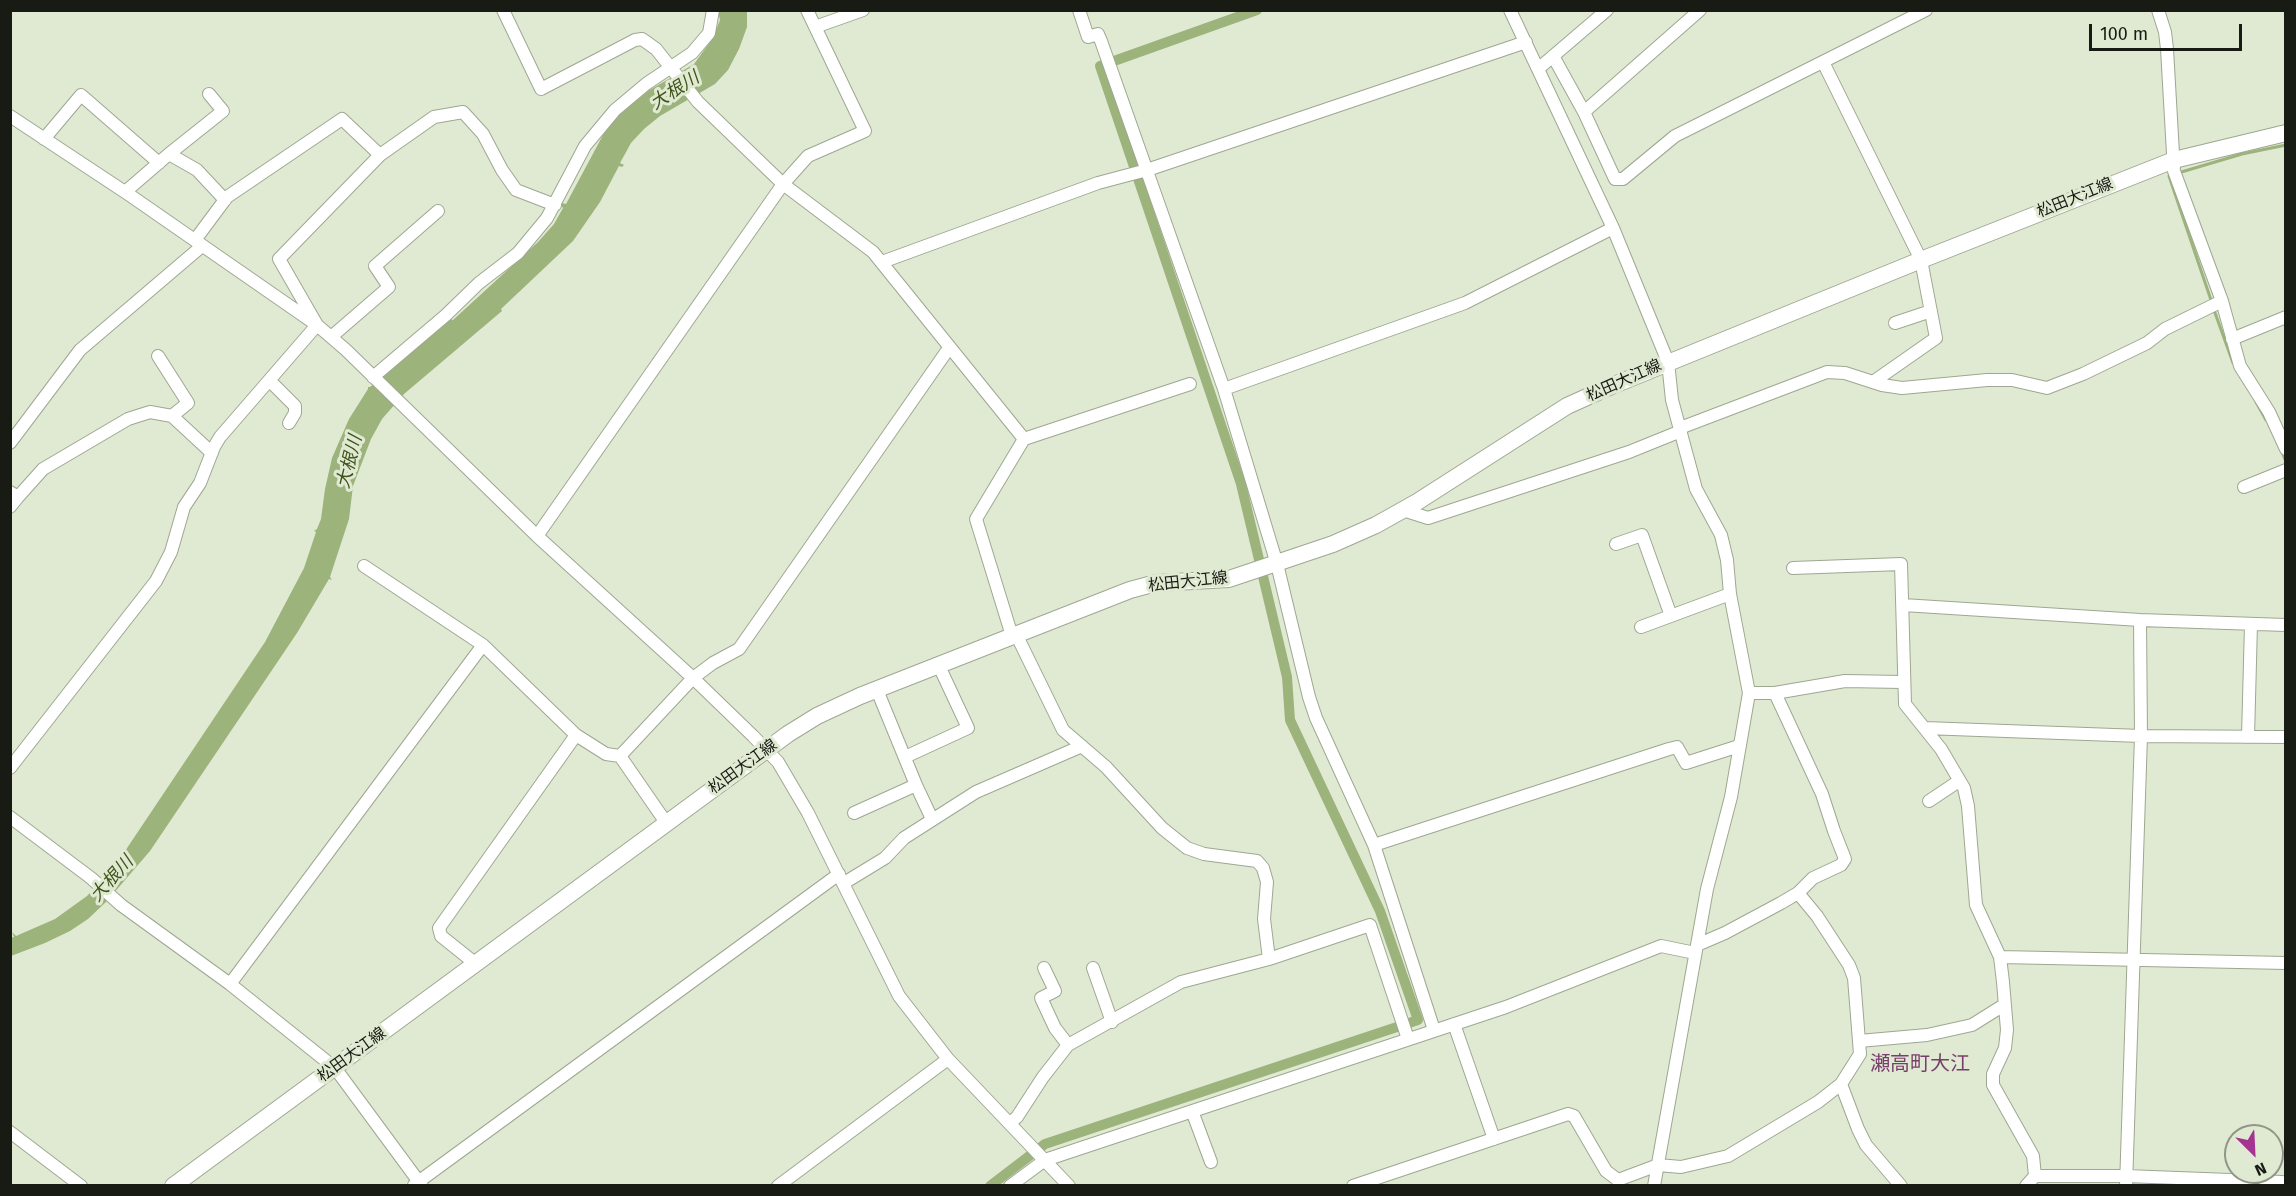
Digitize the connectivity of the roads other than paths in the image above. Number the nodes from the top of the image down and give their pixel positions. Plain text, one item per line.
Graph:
1 (503, 10) edge
2 (712, 10) edge
3 (807, 10) edge
4 (863, 10) edge
5 (1079, 10) edge
6 (1510, 10) edge
7 (1607, 10) edge
8 (1700, 10) edge
9 (1926, 10) edge
10 (2158, 10) edge
11 (815, 27) junction
12 (1526, 42) junction
13 (1553, 56) junction
14 (1823, 62) junction
15 (672, 69) junction
16 (1538, 69) junction
17 (209, 94) dead end
18 (1584, 112) junction
19 (10, 116) edge
20 (2286, 133) edge
21 (44, 138) junction
22 (169, 153) junction
23 (380, 155) junction
24 (2174, 160) junction
25 (159, 163) junction
26 (1148, 170) junction
27 (783, 184) junction
28 (125, 192) junction
29 (225, 200) junction
30 (555, 205) junction
31 (438, 211) dead end
32 (1613, 228) junction
33 (199, 243) junction
34 (1922, 260) junction
35 (882, 262) junction
36 (2222, 301) junction
37 (1931, 311) junction
38 (2286, 316) edge
39 (1895, 323) dead end
40 (317, 325) junction
41 (331, 337) junction
42 (2232, 339) junction
43 (949, 348) junction
44 (158, 356) dead end
45 (1668, 362) junction
46 (373, 377) junction
47 (270, 381) junction
48 (1873, 382) junction
49 (1190, 384) dead end
50 (1224, 389) junction
51 (172, 416) junction
52 (289, 423) dead end
53 (1680, 430) junction
54 (1024, 439) junction
55 (10, 443) edge
56 (2286, 449) edge
57 (212, 453) junction
58 (2286, 470) edge
59 (2244, 487) dead end
60 (13, 499) edge
61 (1403, 510) junction
62 (537, 536) junction
63 (1616, 544) dead end
64 (1274, 564) junction
65 (364, 566) dead end
66 (1793, 568) dead end
67 (1730, 594) junction
68 (1903, 605) junction
69 (1671, 616) junction
70 (2140, 620) junction
71 (2251, 624) junction
72 (2286, 625) edge
73 (1641, 627) dead end
74 (1015, 635) junction
75 (483, 645) junction
76 (939, 666) junction
77 (693, 678) junction
78 (1902, 682) junction
79 (877, 690) junction
80 (1749, 693) junction
81 (1775, 693) junction
82 (1924, 728) junction
83 (576, 735) junction
84 (2141, 736) junction
85 (2248, 737) junction
86 (2286, 738) edge
87 (1082, 746) junction
88 (1739, 746) junction
89 (767, 751) junction
90 (620, 756) junction
91 (905, 757) junction
92 (10, 768) edge
93 (1959, 781) junction
94 (916, 785) junction
95 (1929, 801) dead end
96 (854, 813) dead end
97 (10, 817) edge
98 (932, 819) junction
99 (667, 824) junction
100 (1374, 845) junction
101 (841, 879) junction
102 (1798, 893) junction
103 (1696, 949) junction
104 (2000, 957) junction
105 (1269, 959) junction
106 (2134, 960) junction
107 (2286, 963) edge
108 (476, 964) junction
109 (1044, 968) dead end
110 (1093, 968) dead end
111 (230, 984) junction
112 (2004, 1005) junction
113 (1112, 1022) junction
114 (1454, 1024) junction
115 (1434, 1030) junction
116 (1408, 1039) junction
117 (1859, 1041) junction
118 (1068, 1045) junction
119 (948, 1059) junction
120 (335, 1068) junction
121 (1841, 1084) junction
122 (1192, 1111) junction
123 (1010, 1123) junction
124 (10, 1132) edge
125 (1494, 1139) junction
126 (1044, 1159) junction
127 (1210, 1162) dead end
128 (1658, 1165) junction
129 (2035, 1176) junction
130 (2126, 1181) edge
131 (2224, 1182) edge
132 (1619, 1183) edge
133 (418, 1184) edge
134 (81, 1185) edge
135 (173, 1185) edge
136 (778, 1185) edge
137 (1010, 1185) edge
138 (1069, 1185) edge
139 (1353, 1185) edge
140 (1654, 1185) edge
141 (1902, 1185) edge
142 (2026, 1185) edge

1 - 15 street
2 - 15 street
3 - 11 street
4 - 11 street
5 - 26 street
6 - 12 street
7 - 13 street
8 - 18 street
9 - 14 street
10 - 24 street
11 - 27 street
12 - 16 street
12 - 26 street
13 - 16 street
13 - 18 street
14 - 18 street
14 - 34 street
15 - 27 street
15 - 30 street
16 - 32 street
17 - 22 street
19 - 21 street
20 - 24 main road, 松田大江線
21 - 25 street
21 - 28 street
22 - 25 street
22 - 29 street
23 - 29 street
23 - 30 street
23 - 40 street
24 - 34 main road, 松田大江線
24 - 36 street
25 - 28 street
26 - 35 street
26 - 50 street
27 - 35 street
27 - 62 street
28 - 33 street
29 - 33 street
30 - 46 street
31 - 41 street
32 - 45 street
32 - 50 street
33 - 40 street
33 - 55 street
34 - 37 street
34 - 45 main road, 松田大江線
35 - 43 street
36 - 42 street
36 - 48 street
37 - 39 street
37 - 48 street
38 - 42 street
40 - 41 street
40 - 47 street
41 - 46 street
42 - 56 street
43 - 54 street
43 - 77 street
44 - 51 street
45 - 53 street
45 - 61 main road, 松田大江線
46 - 62 street
47 - 52 street
47 - 57 street
48 - 53 street
49 - 54 street
50 - 64 street
51 - 57 street
51 - 60 street
53 - 61 street
53 - 67 street
54 - 74 street
57 - 92 street
58 - 59 street
61 - 64 main road, 松田大江線
62 - 77 street
63 - 69 street
64 - 74 main road, 松田大江線
64 - 100 street
65 - 75 street
66 - 68 street
67 - 69 street
67 - 80 street
68 - 70 street
68 - 78 street
69 - 73 street
70 - 71 street
70 - 84 street
71 - 72 street
71 - 85 street
74 - 76 main road, 松田大江線
74 - 87 street
75 - 83 street
75 - 111 street
76 - 79 main road, 松田大江線
76 - 91 street
77 - 89 street
77 - 90 street
78 - 81 street
78 - 82 street
79 - 89 main road, 松田大江線
79 - 91 street
80 - 81 street
80 - 88 street
81 - 102 street
82 - 84 street
82 - 93 street
83 - 90 street
83 - 108 street
84 - 85 street
84 - 106 street
85 - 86 street
87 - 98 street
87 - 105 street
88 - 100 street
88 - 103 street
89 - 99 main road, 松田大江線
89 - 101 street
90 - 99 street
91 - 94 street
93 - 95 street
93 - 104 street
94 - 96 street
94 - 98 street
97 - 111 street
98 - 101 street
99 - 108 main road, 松田大江線
100 - 115 street
101 - 119 street
101 - 133 street
102 - 103 street
102 - 117 street
103 - 114 street
103 - 128 street
104 - 106 street
104 - 112 street
105 - 113 street
105 - 116 street
106 - 107 street
106 - 130 street
108 - 120 main road, 松田大江線
109 - 118 street
110 - 113 street
111 - 120 street
112 - 117 street
112 - 129 street
113 - 118 street
114 - 115 street
114 - 125 street
115 - 116 street
116 - 122 street
117 - 121 street
118 - 123 street
119 - 123 street
119 - 136 street
120 - 133 street
120 - 135 main road, 松田大江線
121 - 128 street
121 - 141 street
122 - 126 street
122 - 127 street
123 - 126 street
124 - 134 street
125 - 132 street
125 - 139 street
126 - 137 street
126 - 138 street
128 - 132 street
128 - 140 street
129 - 130 street
129 - 142 street
130 - 131 street

